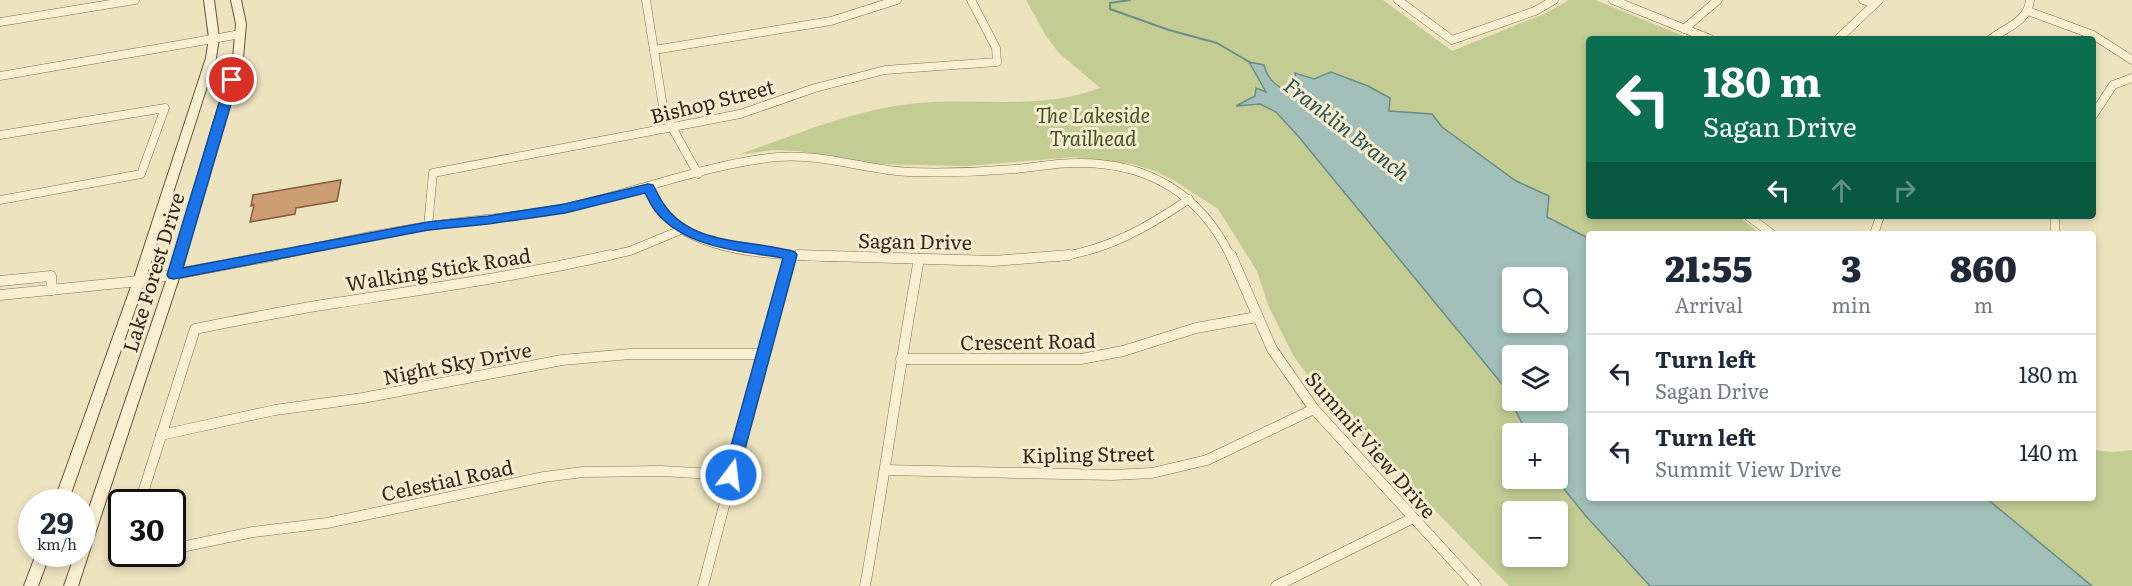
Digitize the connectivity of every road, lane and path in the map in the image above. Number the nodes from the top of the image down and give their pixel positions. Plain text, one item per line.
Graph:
1 (135, 0) edge
2 (208, 0) edge
3 (236, 0) edge
4 (646, 0) edge
5 (897, 0) edge
6 (971, 0) edge
7 (1398, 0) edge
8 (1554, 0) edge
9 (1612, 0) edge
10 (1718, 0) edge
11 (1863, 0) edge
12 (2030, 0) edge
13 (1877, 2) edge
14 (2028, 11) junction
15 (0, 22) edge
16 (1684, 29) junction
17 (241, 34) junction
18 (1702, 36) edge
19 (1841, 36) edge
20 (1995, 36) edge
21 (2095, 36) edge
22 (2096, 37) edge
23 (214, 38) junction
24 (654, 50) junction
25 (2132, 60) edge
26 (0, 76) edge
27 (2132, 78) edge
28 (2096, 111) edge
29 (671, 129) junction
30 (0, 135) edge
31 (699, 174) junction
32 (648, 188) junction
33 (1189, 199) junction
34 (0, 200) edge
35 (1752, 219) edge
36 (428, 226) junction
37 (683, 229) junction
38 (1768, 231) edge
39 (790, 255) junction
40 (919, 259) junction
41 (174, 275) junction
42 (0, 281) edge
43 (139, 281) junction
44 (52, 290) junction
45 (0, 295) edge
46 (1257, 317) junction
47 (764, 354) junction
48 (901, 358) junction
49 (1314, 409) junction
50 (161, 435) junction
51 (886, 470) junction
52 (731, 475) junction
53 (67, 489) edge
54 (144, 489) edge
55 (96, 511) edge
56 (1413, 518) junction
57 (186, 546) edge
58 (38, 567) edge
59 (77, 567) edge
60 (31, 586) edge
61 (71, 586) edge
62 (703, 586) edge
63 (865, 586) edge
64 (1276, 586) edge
65 (1476, 586) edge

1 - 15 street
2 - 23 main road, Lake Forest Drive
3 - 17 main road, Lake Forest Drive
4 - 24 street
5 - 24 street
6 - 29 street, Bishop Street
7 - 8 street
9 - 16 street
10 - 16 street
11 - 13 street
12 - 14 street
13 - 19 street
14 - 20 street
14 - 21 street
16 - 18 street
17 - 23 street
17 - 41 main road, Lake Forest Drive
22 - 25 street
23 - 26 street
23 - 43 main road, Lake Forest Drive
24 - 29 street
27 - 28 street
29 - 31 street
29 - 36 street, Bishop Street
30 - 34 street
31 - 32 street, Summit View Drive
31 - 33 street, Summit View Drive
32 - 36 street, Summit View Drive
32 - 37 street, Sagan Drive
33 - 40 street, Sagan Drive
33 - 46 street, Summit View Drive
35 - 38 street
36 - 41 street, Summit View Drive
37 - 39 street, Sagan Drive
37 - 50 street, Walking Stick Road
39 - 40 street, Sagan Drive
39 - 47 street
40 - 48 street
41 - 43 street, Summit View Drive
41 - 55 main road, Lake Forest Drive
42 - 44 street
43 - 44 street, Summit View Drive
43 - 53 main road, Lake Forest Drive
44 - 45 street, Summit View Drive
46 - 48 street, Crescent Road
46 - 49 street, Summit View Drive
47 - 50 street, Night Sky Drive
47 - 52 street
48 - 51 street
49 - 51 street, Kipling Street
49 - 56 street, Summit View Drive
50 - 54 street
51 - 63 street
52 - 57 street, Celestial Road
52 - 62 street
56 - 64 street
56 - 65 street, Summit View Drive
58 - 60 main road
59 - 61 main road, Lake Forest Drive

